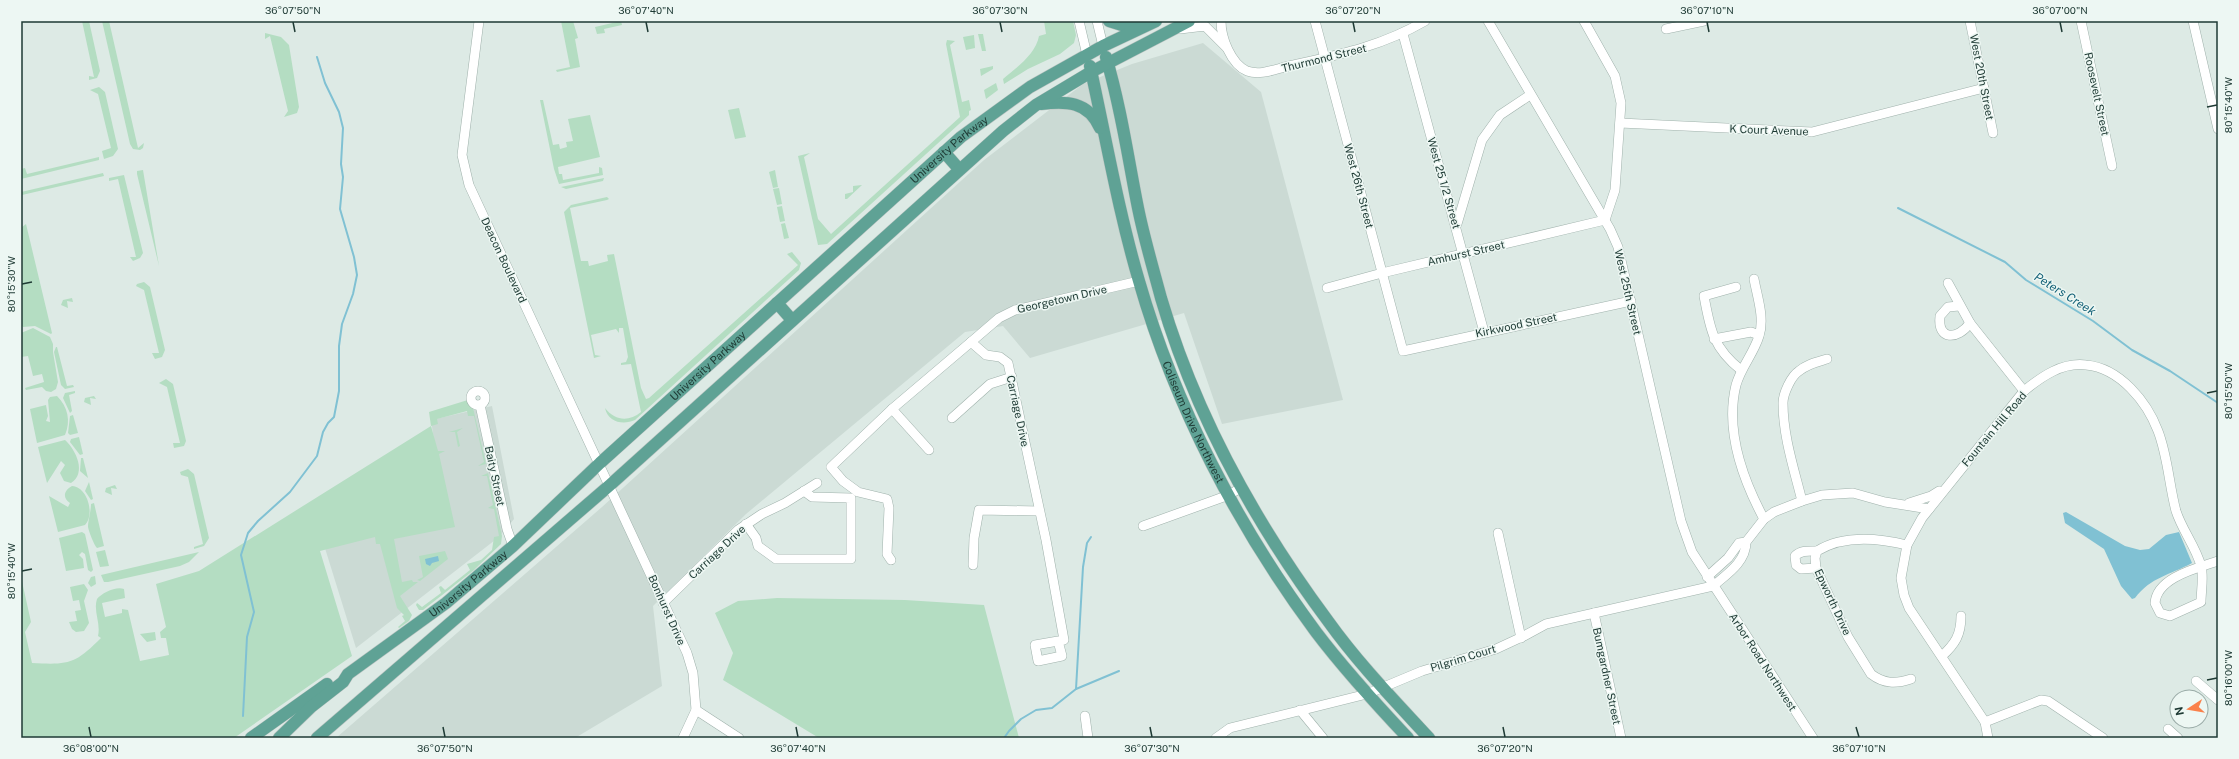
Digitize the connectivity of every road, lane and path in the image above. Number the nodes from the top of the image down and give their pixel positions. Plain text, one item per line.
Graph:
1 (479, 21) edge
2 (1079, 21) edge
3 (1097, 21) edge
4 (1109, 21) edge
5 (1155, 21) edge
6 (1189, 21) edge
7 (1221, 21) edge
8 (1315, 21) edge
9 (1425, 21) edge
10 (1488, 21) edge
11 (1584, 21) edge
12 (1704, 21) edge
13 (1970, 21) edge
14 (2081, 21) edge
15 (2193, 21) edge
16 (1173, 29) junction
17 (1666, 29) dead end
18 (1403, 34) junction
19 (1103, 46) junction
20 (1229, 50) junction
21 (1087, 55) junction
22 (1325, 59) junction
23 (1108, 64) junction
24 (1091, 72) junction
25 (1984, 88) junction
26 (1530, 95) junction
27 (1036, 105) junction
28 (1620, 123) junction
29 (2218, 129) edge
30 (1993, 133) dead end
31 (1104, 136) junction
32 (944, 152) junction
33 (2112, 166) dead end
34 (959, 169) junction
35 (1131, 170) junction
36 (1112, 172) junction
37 (1605, 220) junction
38 (1456, 225) junction
39 (1463, 253) junction
40 (1382, 273) junction
41 (1754, 279) dead end
42 (1139, 281) junction
43 (1948, 283) dead end
44 (1736, 287) dead end
45 (1327, 288) dead end
46 (1162, 299) junction
47 (1631, 301) junction
48 (777, 303) junction
49 (1147, 304) junction
50 (1959, 306) junction
51 (792, 320) junction
52 (1970, 323) junction
53 (1484, 332) junction
54 (1760, 335) junction
55 (1714, 339) junction
56 (971, 342) junction
57 (1403, 351) joint
58 (1827, 359) dead end
59 (1740, 370) junction
60 (1012, 377) junction
61 (2024, 391) junction
62 (480, 405) dead end
63 (892, 409) junction
64 (952, 418) dead end
65 (929, 450) dead end
66 (600, 463) junction
67 (817, 483) dead end
68 (610, 485) junction
69 (1947, 485) junction
70 (1242, 487) junction
71 (804, 491) junction
72 (1229, 495) junction
73 (1802, 501) junction
74 (1903, 504) junction
75 (1929, 509) junction
76 (1039, 512) junction
77 (1764, 519) junction
78 (746, 524) junction
79 (1143, 526) dead end
80 (1498, 533) dead end
81 (1746, 542) junction
82 (1907, 545) junction
83 (513, 546) junction
84 (1817, 551) junction
85 (891, 560) dead end
86 (2218, 561) edge
87 (1724, 562) junction
88 (973, 565) dead end
89 (2202, 567) junction
90 (1816, 568) junction
91 (1732, 570) junction
92 (1707, 576) junction
93 (1713, 586) junction
94 (664, 603) junction
95 (1594, 613) junction
96 (1961, 616) dead end
97 (1522, 638) junction
98 (1061, 640) dead end
99 (1942, 656) junction
100 (348, 674) junction
101 (1911, 679) dead end
102 (2196, 681) dead end
103 (1381, 687) junction
104 (1367, 694) junction
105 (2218, 700) edge
106 (696, 710) junction
107 (1300, 710) junction
108 (1084, 716) dead end
109 (1985, 722) junction
110 (2168, 729) dead end
111 (251, 738) edge
112 (279, 738) edge
113 (317, 738) edge
114 (683, 738) edge
115 (739, 738) edge
116 (1088, 738) edge
117 (1216, 738) edge
118 (1323, 738) edge
119 (1408, 738) edge
120 (1429, 738) edge
121 (1621, 738) edge
122 (1813, 738) edge
123 (1988, 738) edge
124 (2103, 738) edge
125 (2178, 738) edge

1 - 66 street, Deacon Boulevard
2 - 21 street
3 - 19 street
4 - 5 main road
5 - 19 main road, University Parkway
6 - 16 main road, University Parkway
7 - 20 street, Thurmond Street
8 - 22 street, West 26th Street
9 - 18 street, Thurmond Street
10 - 26 street, West 25th Street
11 - 28 street
12 - 17 street
13 - 25 street, West 20th Street
14 - 33 street, Roosevelt Street
15 - 29 street
16 - 20 street, Thurmond Street
16 - 23 main road, University Parkway
18 - 22 street, Thurmond Street
18 - 38 street, West 25 1/2 Street
19 - 21 main road, University Parkway
19 - 23 main road, Coliseum Drive Northwest
20 - 22 street, Thurmond Street
21 - 24 main road, Coliseum Drive Northwest
21 - 32 main road, University Parkway
22 - 40 street, West 26th Street
23 - 24 main road, University Parkway
23 - 35 main road, Coliseum Drive Northwest
24 - 27 main road, University Parkway
24 - 31 main road, Coliseum Drive Northwest
25 - 28 street, K Court Avenue
25 - 30 street, West 20th Street
26 - 37 street, West 25th Street
26 - 38 street
27 - 31 main road
27 - 34 main road, University Parkway
28 - 37 street
31 - 36 main road, Coliseum Drive Northwest
32 - 34 main road
32 - 48 main road, University Parkway
34 - 51 main road, University Parkway
35 - 36 main road
35 - 46 main road, Coliseum Drive Northwest
36 - 42 main road, Coliseum Drive Northwest
37 - 39 street, Amhurst Street
37 - 47 street, West 25th Street
38 - 39 street, West 25 1/2 Street
39 - 40 street, Amhurst Street
39 - 53 street, West 25 1/2 Street
40 - 45 street, Amhurst Street
40 - 57 street, West 26th Street
41 - 54 street
42 - 49 main road, Coliseum Drive Northwest
42 - 56 street, Georgetown Drive
43 - 50 street
44 - 55 street
46 - 49 street
46 - 70 main road, Coliseum Drive Northwest
47 - 53 street, Kirkwood Street
47 - 92 street, West 25th Street
48 - 51 main road
48 - 66 main road, University Parkway
49 - 72 main road, Coliseum Drive Northwest
50 - 52 street
50 - 52 street
51 - 68 main road, University Parkway
52 - 61 street
53 - 57 street, Kirkwood Street
54 - 55 street
54 - 59 street
55 - 59 street
56 - 60 street, Carriage Drive
56 - 63 street
58 - 73 street
59 - 77 street
60 - 64 street
60 - 76 street, Carriage Drive
61 - 69 street, Fountain Hill Road
61 - 89 street, Fountain Hill Road
62 - 83 street, Baity Street
63 - 65 street
63 - 85 street
66 - 68 street, Deacon Boulevard
66 - 83 main road, University Parkway
67 - 71 street, Carriage Drive
68 - 94 street, Bonhurst Drive
68 - 113 main road, University Parkway
69 - 74 street
69 - 75 street, Fountain Hill Road
70 - 72 street
70 - 103 main road, Coliseum Drive Northwest
71 - 78 street, Carriage Drive
71 - 78 street
72 - 79 street
72 - 104 main road, Coliseum Drive Northwest
73 - 74 street
73 - 77 street
74 - 75 street
75 - 82 street, Fountain Hill Road
76 - 88 street
76 - 98 street, Carriage Drive
77 - 81 street
78 - 94 street, Carriage Drive
80 - 97 street
81 - 87 street
81 - 91 street
82 - 84 street
82 - 99 street, Fountain Hill Road
83 - 100 main road, University Parkway
84 - 90 street, Epworth Drive
84 - 90 street
86 - 89 street
87 - 91 street
87 - 92 street
89 - 89 street
90 - 101 street, Epworth Drive
91 - 93 street
92 - 93 street, West 25th Street
93 - 95 street, Pilgrim Court
93 - 122 street, Arbor Road Northwest
94 - 106 street, Bonhurst Drive
95 - 97 street, Pilgrim Court
95 - 121 street, Bumgardner Street
96 - 99 street
97 - 103 street, Pilgrim Court
99 - 109 street, Fountain Hill Road
100 - 111 main road
100 - 112 main road, University Parkway
102 - 105 street
103 - 104 street, Pilgrim Court
103 - 120 main road, Coliseum Drive Northwest
104 - 107 street, Pilgrim Court
104 - 119 main road, Coliseum Drive Northwest
106 - 114 street, Bonhurst Drive
106 - 115 street
107 - 117 street, Pilgrim Court
107 - 118 street
108 - 116 street
109 - 123 street, Fountain Hill Road
109 - 124 street
110 - 125 street

